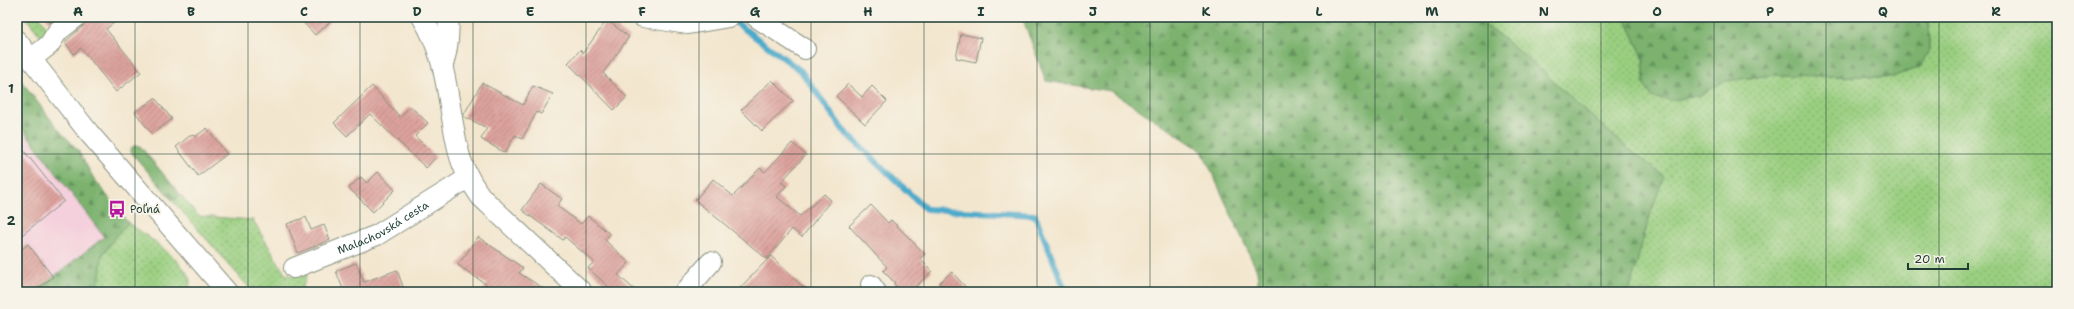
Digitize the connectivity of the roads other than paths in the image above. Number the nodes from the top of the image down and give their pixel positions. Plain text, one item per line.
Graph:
1 (76, 17) edge
2 (422, 17) edge
3 (448, 17) edge
4 (643, 17) edge
5 (756, 17) edge
6 (725, 18) edge
7 (17, 41) edge
8 (804, 49) dead end
9 (31, 60) junction
10 (443, 65) junction
11 (468, 178) junction
12 (711, 262) dead end
13 (294, 268) dead end
14 (221, 290) edge
15 (582, 292) edge
16 (685, 292) edge

1 - 9 street
2 - 10 street
3 - 10 street
4 - 6 street
5 - 8 street
7 - 9 street
9 - 14 street
10 - 11 street
11 - 13 street, Malachovská cesta
11 - 15 street
12 - 16 street

